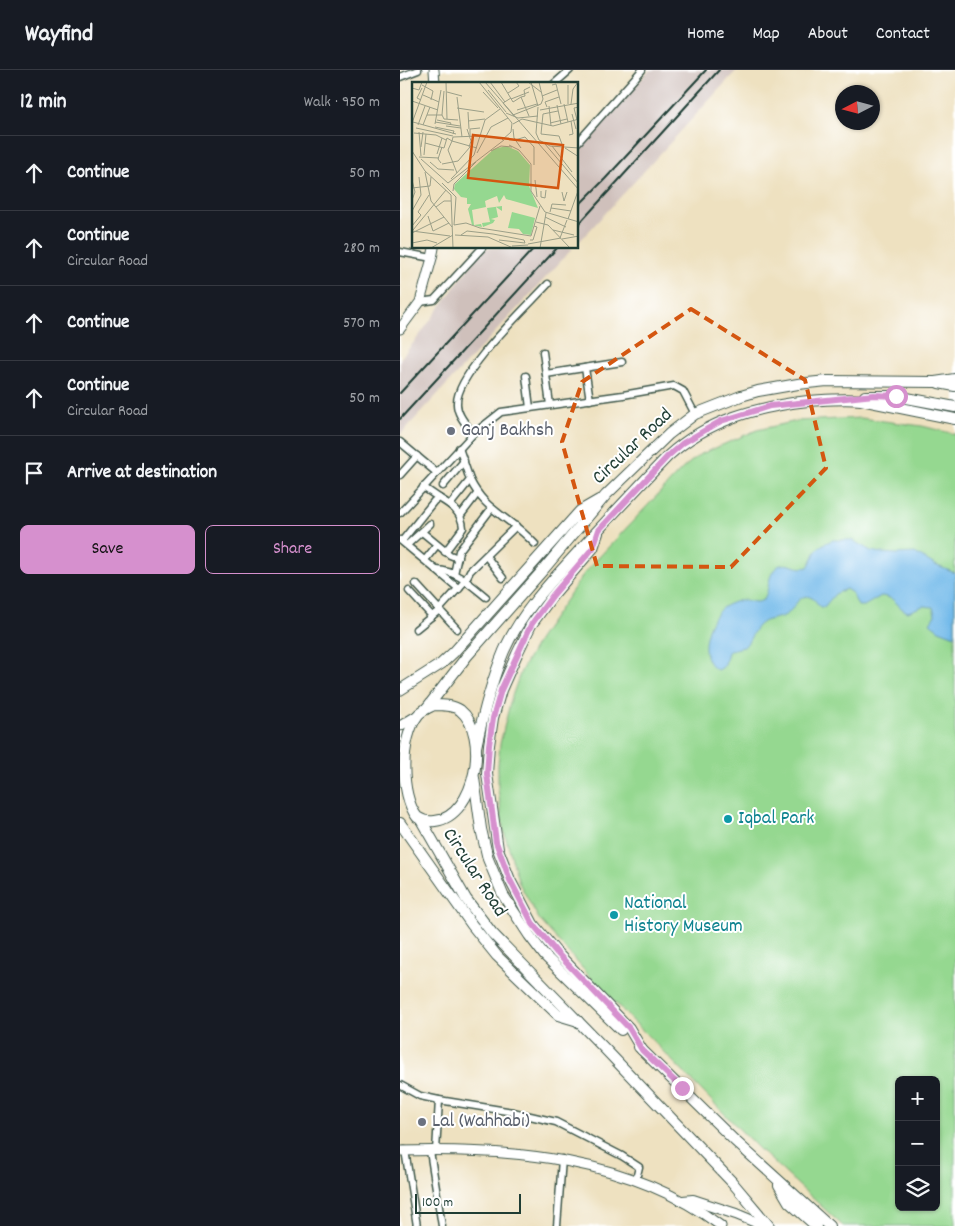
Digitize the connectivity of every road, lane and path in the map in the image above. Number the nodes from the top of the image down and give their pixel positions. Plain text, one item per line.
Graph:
1 (418, 70) edge
2 (570, 70) edge
3 (642, 70) edge
4 (400, 77) edge
5 (556, 82) edge
6 (579, 141) edge
7 (434, 249) edge
8 (481, 249) edge
9 (400, 252) edge
10 (432, 258) junction
11 (548, 284) dead end
12 (420, 302) junction
13 (400, 329) edge
14 (543, 352) dead end
15 (622, 362) dead end
16 (585, 368) junction
17 (546, 374) junction
18 (526, 376) dead end
19 (955, 379) edge
20 (935, 382) junction
21 (955, 386) edge
22 (848, 398) junction
23 (590, 400) junction
24 (550, 405) junction
25 (955, 407) edge
26 (530, 408) junction
27 (695, 414) junction
28 (955, 418) edge
29 (473, 434) junction
30 (400, 442) edge
31 (459, 448) junction
32 (417, 456) junction
33 (464, 461) junction
34 (437, 473) junction
35 (400, 475) edge
36 (470, 480) junction
37 (444, 486) dead end
38 (423, 487) junction
39 (477, 494) junction
40 (606, 495) junction
41 (439, 498) junction
42 (450, 505) junction
43 (491, 509) junction
44 (400, 513) edge
45 (460, 515) junction
46 (430, 524) dead end
47 (516, 526) junction
48 (599, 530) junction
49 (422, 532) junction
50 (403, 542) edge
51 (536, 544) dead end
52 (438, 545) junction
53 (445, 552) junction
54 (486, 556) junction
55 (458, 558) junction
56 (425, 560) junction
57 (437, 570) junction
58 (454, 574) junction
59 (503, 578) dead end
60 (465, 581) junction
61 (416, 584) dead end
62 (459, 589) junction
63 (409, 591) dead end
64 (486, 597) dead end
65 (440, 609) junction
66 (432, 616) junction
67 (416, 629) dead end
68 (457, 629) dead end
69 (400, 690) edge
70 (422, 712) junction
71 (400, 726) edge
72 (476, 747) junction
73 (474, 778) junction
74 (400, 786) edge
75 (421, 820) junction
76 (400, 823) edge
77 (579, 1022) junction
78 (642, 1050) junction
79 (400, 1085) edge
80 (439, 1100) junction
81 (402, 1151) edge
82 (433, 1151) junction
83 (562, 1159) junction
84 (775, 1178) junction
85 (636, 1179) junction
86 (683, 1200) junction
87 (417, 1226) edge
88 (442, 1226) edge
89 (557, 1226) edge
90 (722, 1226) edge
91 (765, 1226) edge
92 (769, 1226) edge
93 (816, 1226) edge
94 (829, 1226) edge

1 - 4 street
2 - 5 street
3 - 6 street
7 - 10 street
8 - 12 street
9 - 10 street
10 - 12 street
11 - 29 street
12 - 13 street
14 - 17 street
15 - 16 street
16 - 17 street
16 - 23 street
17 - 24 street
18 - 26 street
19 - 20 main road, Circular Road
20 - 21 main road
20 - 27 main road, Circular Road
22 - 25 main road
22 - 28 main road, Circular Road
22 - 48 main road, Circular Road
23 - 24 street
23 - 27 street
24 - 26 street
26 - 29 street
27 - 40 main road, Circular Road
29 - 31 street
30 - 32 street
31 - 33 street
31 - 34 street
32 - 34 street
32 - 35 street
33 - 36 street
33 - 37 street
34 - 38 street
36 - 39 street
36 - 42 street
38 - 41 street
38 - 44 street
39 - 43 street
39 - 45 street
40 - 69 main road
40 - 70 main road, Circular Road
41 - 42 street
41 - 50 street
42 - 45 street
43 - 47 street
43 - 55 street
45 - 53 street
46 - 49 street
47 - 51 street
47 - 54 street
48 - 72 main road, Circular Road
48 - 78 main road
49 - 50 street
49 - 52 street
50 - 56 street
52 - 53 street
52 - 56 street
53 - 55 street
54 - 59 street
54 - 60 street
55 - 58 street
56 - 57 street
57 - 58 street
57 - 62 street
58 - 60 street
60 - 62 street
60 - 64 street
61 - 65 street
62 - 65 street
63 - 66 street
65 - 66 street
65 - 68 street
66 - 67 street
70 - 71 street
70 - 72 main road
70 - 74 main road
72 - 73 main road
73 - 75 main road
73 - 78 main road, Circular Road
74 - 75 main road
75 - 77 main road, Circular Road
76 - 77 main road
77 - 92 main road, Circular Road
78 - 84 main road, Circular Road
79 - 80 street
80 - 82 street
80 - 85 street
81 - 82 street
81 - 87 street
82 - 83 street
82 - 88 street
83 - 85 street
83 - 89 street
84 - 93 main road, Circular Road
84 - 94 main road, Circular Road
85 - 86 street
86 - 90 street
86 - 91 main road

